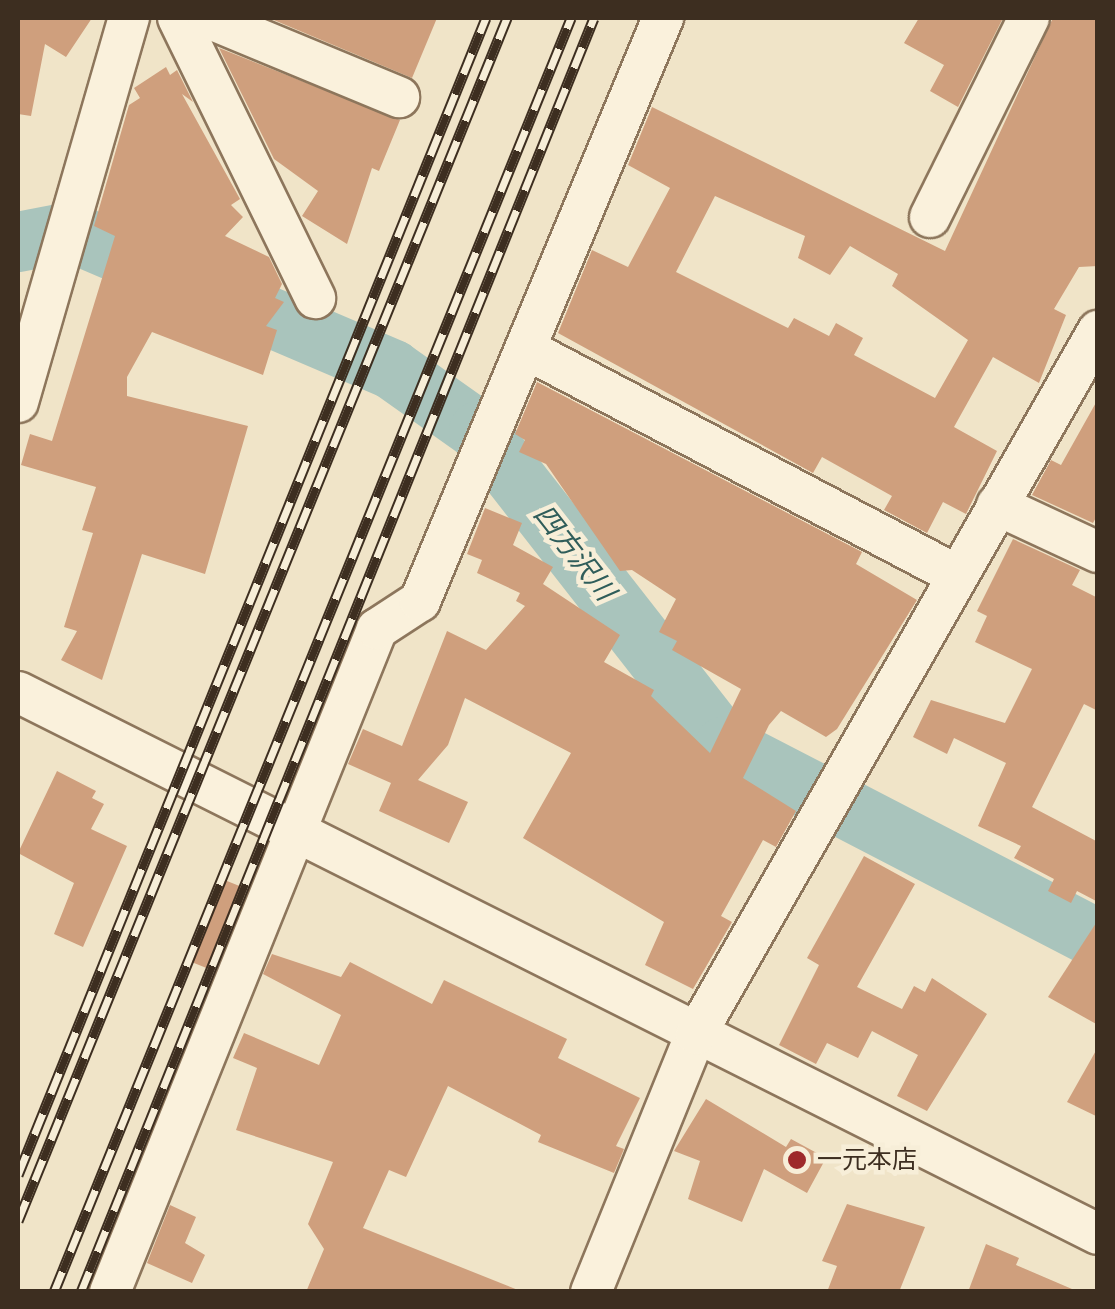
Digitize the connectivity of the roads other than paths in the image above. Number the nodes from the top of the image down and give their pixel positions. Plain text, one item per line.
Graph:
1 (129, 18) edge
2 (178, 18) edge
3 (208, 18) edge
4 (663, 18) edge
5 (1028, 18) edge
6 (399, 98) dead end
7 (930, 217) dead end
8 (315, 298) dead end
9 (1098, 331) edge
10 (526, 348) junction
11 (1082, 392) edge
12 (18, 402) edge
13 (997, 505) junction
14 (1098, 552) edge
15 (957, 575) junction
16 (18, 692) edge
17 (296, 836) junction
18 (696, 1034) junction
19 (1098, 1234) edge
20 (110, 1292) edge
21 (591, 1292) edge

1 - 12 street
2 - 8 street
3 - 6 street
4 - 10 street
5 - 7 street
9 - 11 street
10 - 15 street
10 - 17 street
11 - 13 street
13 - 14 street
13 - 15 street
15 - 18 street
16 - 17 street
17 - 18 street
17 - 20 street
18 - 19 street
18 - 21 street

